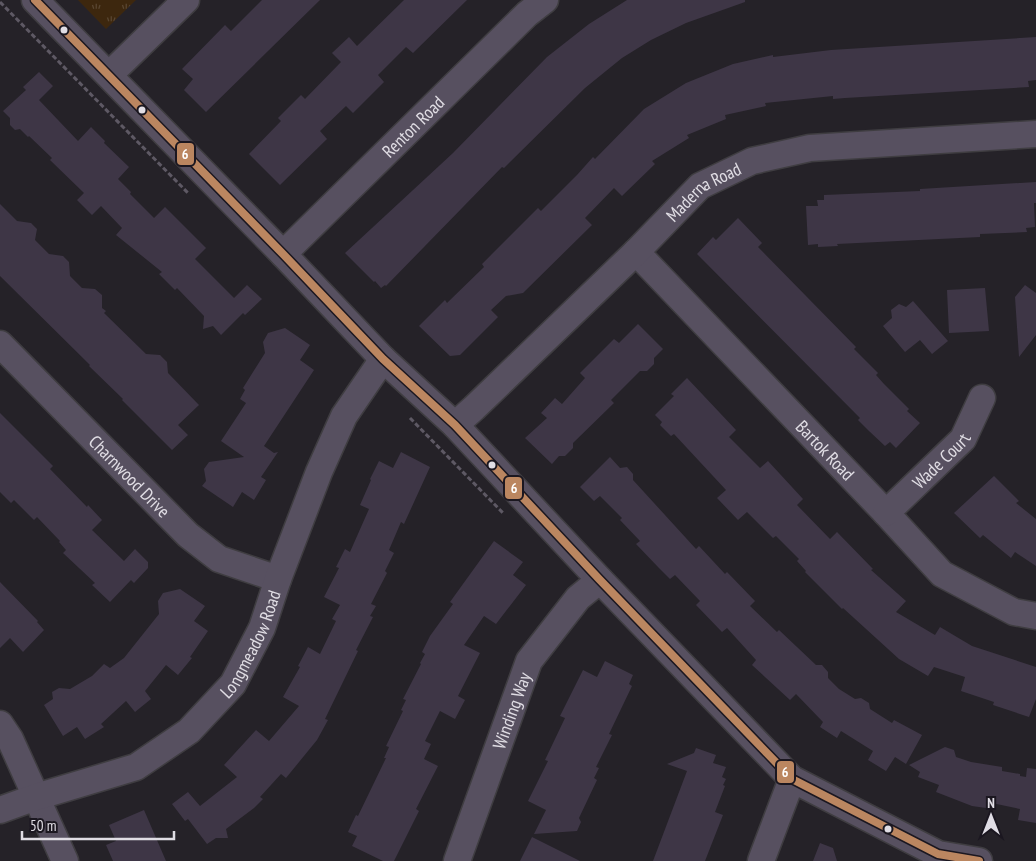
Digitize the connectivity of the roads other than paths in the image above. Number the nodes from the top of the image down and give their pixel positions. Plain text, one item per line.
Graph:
1 (35, 0) edge
2 (186, 0) edge
3 (545, 0) edge
4 (109, 75) junction
5 (1036, 134) edge
6 (636, 252) junction
7 (283, 254) junction
8 (0, 344) edge
9 (383, 359) junction
10 (982, 398) dead end
11 (455, 425) junction
12 (886, 513) junction
13 (278, 579) junction
14 (600, 580) junction
15 (1036, 616) edge
16 (0, 724) edge
17 (792, 779) junction
18 (36, 797) junction
19 (0, 810) edge
20 (65, 861) edge
21 (456, 861) edge
22 (761, 861) edge
23 (979, 861) edge

1 - 4 street
2 - 4 street
3 - 7 street, Renton Road
4 - 7 street
5 - 6 street, Maderna Road
6 - 11 street, Maderna Road
6 - 12 street, Bartok Road
7 - 9 street
8 - 13 street, Charnwood Drive
9 - 11 street
9 - 13 street, Longmeadow Road
10 - 12 street, Wade Court
11 - 14 street
12 - 15 street, Bartok Road
13 - 18 street, Longmeadow Road
14 - 17 street
14 - 21 street, Winding Way
16 - 18 street
17 - 22 street
17 - 23 street
18 - 19 street, Longmeadow Road
18 - 20 street

